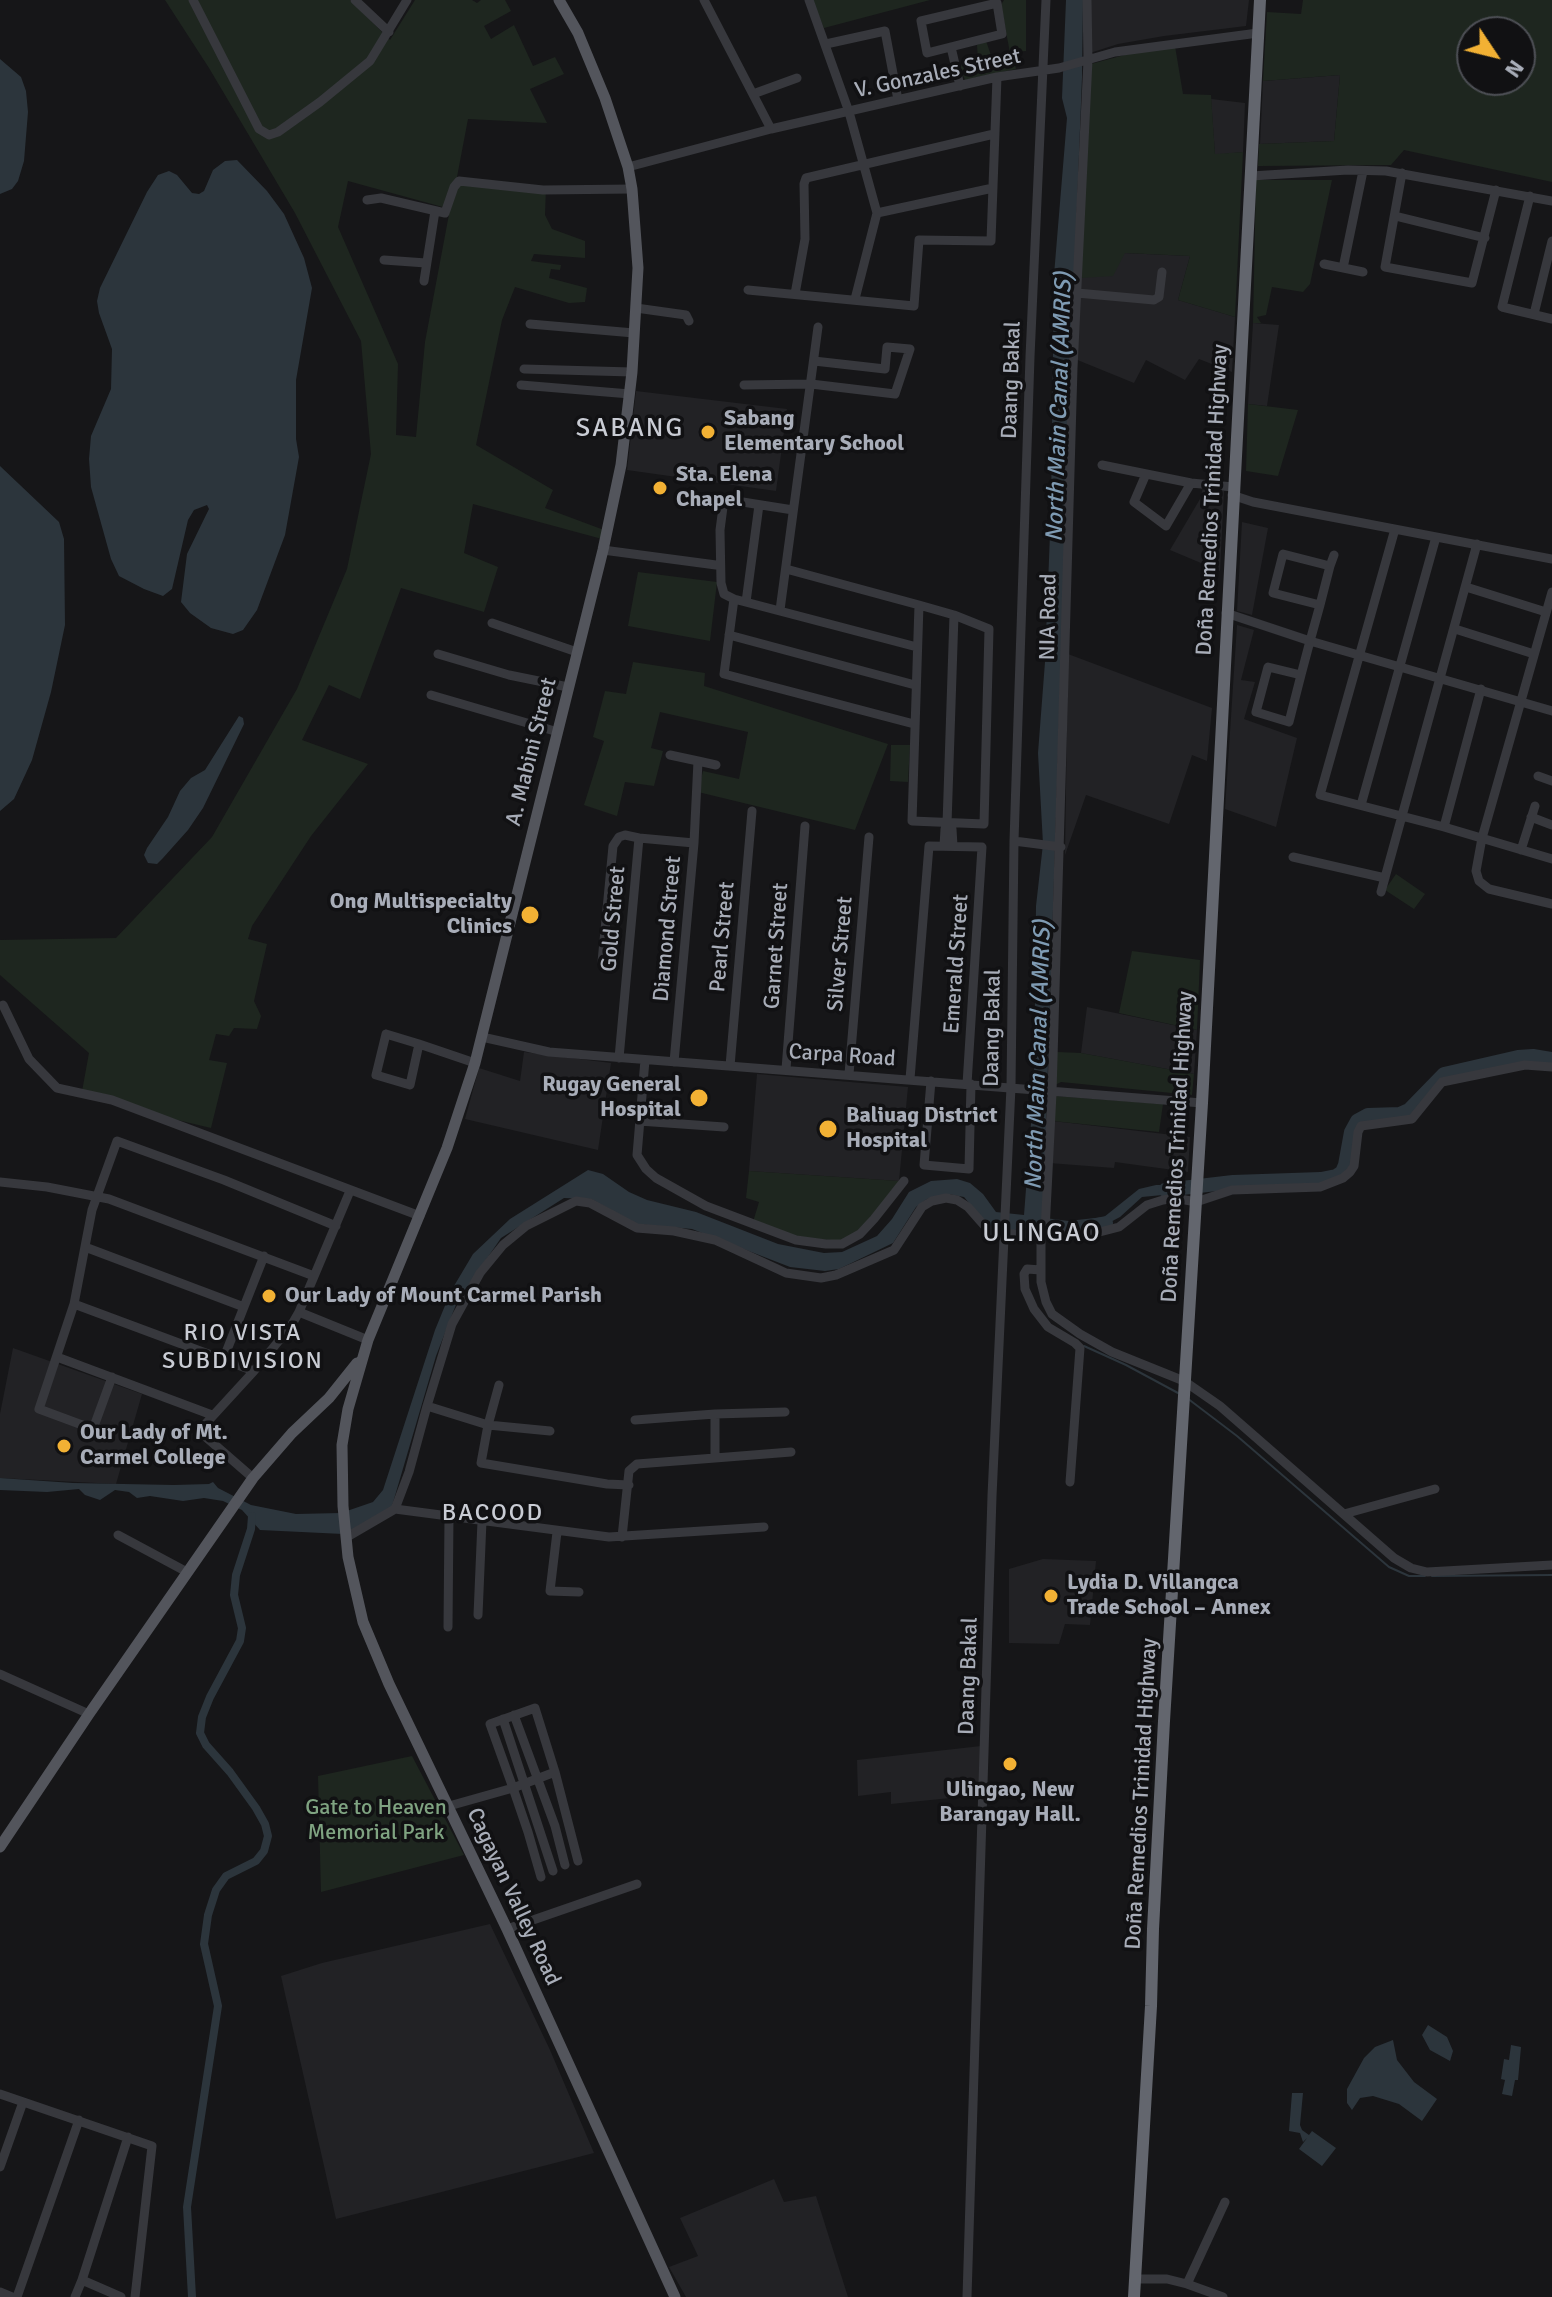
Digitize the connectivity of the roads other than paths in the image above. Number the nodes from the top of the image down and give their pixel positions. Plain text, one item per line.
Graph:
1 (193, 0) edge
2 (355, 0) edge
3 (559, 0) edge
4 (704, 0) edge
5 (809, 0) edge
6 (1046, 0) edge
7 (1087, 0) edge
8 (1260, 0) edge
9 (403, 2) edge
10 (389, 32) junction
11 (1258, 33) junction
12 (826, 44) junction
13 (951, 47) junction
14 (1085, 61) junction
15 (1041, 70) junction
16 (997, 77) junction
17 (797, 78) dead end
18 (958, 86) junction
19 (753, 94) junction
20 (898, 100) junction
21 (849, 112) junction
22 (771, 129) junction
23 (994, 134) junction
24 (864, 163) junction
25 (628, 167) junction
26 (1363, 171) junction
27 (1402, 173) junction
28 (1251, 176) junction
29 (993, 188) junction
30 (632, 189) junction
31 (1496, 190) junction
32 (1530, 196) junction
33 (367, 200) dead end
34 (1552, 201) edge
35 (435, 211) junction
36 (877, 213) junction
37 (1395, 216) junction
38 (1485, 238) junction
39 (1552, 241) edge
40 (384, 260) dead end
41 (426, 263) junction
42 (1324, 264) dead end
43 (1343, 268) junction
44 (1162, 272) dead end
45 (1363, 272) dead end
46 (424, 281) dead end
47 (1472, 283) junction
48 (748, 290) dead end
49 (1077, 293) junction
50 (795, 294) junction
51 (1469, 297) dead end
52 (855, 299) junction
53 (636, 308) junction
54 (1534, 314) junction
55 (1552, 319) edge
56 (689, 321) dead end
57 (530, 324) dead end
58 (818, 327) dead end
59 (634, 333) junction
60 (814, 361) junction
61 (524, 369) dead end
62 (632, 372) junction
63 (811, 384) junction
64 (521, 385) dead end
65 (744, 385) dead end
66 (630, 394) junction
67 (1102, 465) dead end
68 (1146, 474) junction
69 (1191, 483) junction
70 (1232, 491) junction
71 (759, 505) junction
72 (793, 510) junction
73 (1395, 529) junction
74 (1436, 537) junction
75 (1477, 544) junction
76 (603, 550) junction
77 (1334, 555) dead end
78 (1552, 559) edge
79 (716, 565) dead end
80 (1330, 566) junction
81 (786, 569) junction
82 (1466, 587) junction
83 (1552, 592) edge
84 (734, 599) junction
85 (746, 602) junction
86 (919, 605) junction
87 (1320, 605) junction
88 (780, 610) junction
89 (1546, 612) junction
90 (1226, 613) junction
91 (954, 615) junction
92 (492, 623) dead end
93 (1455, 629) junction
94 (729, 635) junction
95 (1310, 641) junction
96 (917, 647) junction
97 (577, 652) junction
98 (438, 654) dead end
99 (1534, 654) junction
100 (1359, 655) junction
101 (1399, 666) junction
102 (1301, 675) junction
103 (1439, 678) junction
104 (915, 685) junction
105 (568, 687) junction
106 (1481, 689) junction
107 (431, 695) dead end
108 (1521, 700) junction
109 (1552, 711) edge
110 (914, 724) junction
111 (558, 732) junction
112 (670, 755) dead end
113 (698, 761) junction
114 (716, 765) dead end
115 (1538, 776) dead end
116 (1551, 778) edge
117 (1361, 805) junction
118 (1535, 806) dead end
119 (752, 811) dead end
120 (1401, 816) junction
121 (1531, 817) junction
122 (947, 824) junction
123 (1552, 825) edge
124 (805, 826) dead end
125 (1444, 827) junction
126 (869, 837) dead end
127 (639, 838) junction
128 (1482, 838) junction
129 (1014, 841) junction
130 (694, 843) junction
131 (948, 846) junction
132 (1061, 847) junction
133 (1521, 850) junction
134 (1293, 857) dead end
135 (1552, 859) edge
136 (1385, 878) junction
137 (1381, 892) dead end
138 (1552, 904) edge
139 (602, 962) dead end
140 (3, 1005) dead end
141 (482, 1037) junction
142 (419, 1044) junction
143 (619, 1058) junction
144 (645, 1060) junction
145 (674, 1062) junction
146 (475, 1063) junction
147 (730, 1066) junction
148 (1552, 1067) edge
149 (786, 1069) junction
150 (849, 1074) junction
151 (910, 1079) junction
152 (931, 1081) junction
153 (969, 1084) junction
154 (1011, 1087) junction
155 (1050, 1092) junction
156 (1202, 1103) junction
157 (639, 1121) junction
158 (724, 1127) dead end
159 (904, 1181) dead end
160 (0, 1182) edge
161 (350, 1191) junction
162 (96, 1196) junction
163 (1196, 1198) junction
164 (420, 1216) junction
165 (336, 1226) junction
166 (1044, 1229) junction
167 (1004, 1232) junction
168 (85, 1247) junction
169 (264, 1256) junction
170 (1041, 1270) junction
171 (314, 1276) junction
172 (74, 1304) junction
173 (244, 1307) junction
174 (299, 1312) junction
175 (368, 1340) junction
176 (364, 1353) junction
177 (57, 1357) junction
178 (223, 1360) junction
179 (254, 1371) junction
180 (112, 1377) junction
181 (1184, 1384) junction
182 (499, 1385) dead end
183 (329, 1398) junction
184 (427, 1406) junction
185 (348, 1409) junction
186 (785, 1412) dead end
187 (715, 1414) junction
188 (212, 1415) junction
189 (635, 1420) dead end
190 (488, 1425) junction
191 (550, 1431) dead end
192 (791, 1452) dead end
193 (715, 1458) junction
194 (252, 1480) junction
195 (1070, 1482) dead end
196 (629, 1485) junction
197 (1435, 1489) dead end
198 (343, 1506) joint
199 (395, 1509) junction
200 (1344, 1514) junction
201 (449, 1516) junction
202 (482, 1521) junction
203 (764, 1527) dead end
204 (557, 1532) junction
205 (118, 1535) dead end
206 (346, 1535) junction
207 (622, 1537) junction
208 (1552, 1565) edge
209 (187, 1572) junction
210 (579, 1592) dead end
211 (478, 1615) dead end
212 (448, 1627) dead end
213 (0, 1674) edge
214 (89, 1714) junction
215 (514, 1715) junction
216 (503, 1719) junction
217 (555, 1772) junction
218 (538, 1779) junction
219 (525, 1784) junction
220 (513, 1788) junction
221 (449, 1806) junction
222 (0, 1847) edge
223 (578, 1861) dead end
224 (565, 1865) dead end
225 (553, 1871) dead end
226 (541, 1877) dead end
227 (637, 1884) dead end
228 (507, 1929) junction
229 (0, 2094) edge
230 (23, 2102) junction
231 (79, 2120) junction
232 (128, 2137) junction
233 (0, 2167) edge
234 (1225, 2202) dead end
235 (1135, 2279) junction
236 (82, 2280) junction
237 (1187, 2284) junction
238 (0, 2292) edge
239 (14, 2297) edge
240 (75, 2297) edge
241 (121, 2297) edge
242 (135, 2297) edge
243 (675, 2297) edge
244 (967, 2297) edge
245 (1134, 2297) edge
246 (1223, 2297) edge

1 - 10 street
2 - 10 street
3 - 25 main road, A. Mabini Street
4 - 19 street
5 - 12 street
6 - 15 street, Daang Bakal
7 - 14 street, NIA Road
8 - 11 highway, Doña Remedios Trinidad Highway
9 - 10 street
11 - 14 street, V. Gonzales Street
11 - 28 highway, Doña Remedios Trinidad Highway
12 - 20 street
12 - 21 street
13 - 13 street
13 - 18 street
14 - 15 street, V. Gonzales Street
14 - 49 street, NIA Road
15 - 16 street, V. Gonzales Street
15 - 129 street, Daang Bakal
16 - 18 street, V. Gonzales Street
16 - 23 street
17 - 19 street
18 - 20 street, V. Gonzales Street
19 - 22 street
20 - 21 street, V. Gonzales Street
21 - 22 street, V. Gonzales Street
21 - 24 street
22 - 25 street, V. Gonzales Street
23 - 24 street
23 - 29 street
24 - 36 street
24 - 50 street
25 - 30 main road, A. Mabini Street
26 - 27 street
26 - 28 street
26 - 43 street
27 - 31 street
27 - 37 street
28 - 70 highway, Doña Remedios Trinidad Highway
29 - 36 street
29 - 52 street
30 - 35 street
30 - 53 main road, A. Mabini Street
31 - 32 street
31 - 38 street
32 - 34 street
32 - 54 street
33 - 35 street
35 - 41 street
36 - 52 street
37 - 38 street
37 - 47 street
38 - 47 street
39 - 54 street
40 - 41 street
41 - 46 street
42 - 43 street
43 - 45 street
44 - 49 street
47 - 51 street
48 - 50 street
49 - 132 street, NIA Road
50 - 52 street
53 - 56 street
53 - 59 main road, A. Mabini Street
54 - 55 street
57 - 59 street
58 - 60 street
59 - 62 main road, A. Mabini Street
60 - 63 street
60 - 63 street
61 - 62 street
62 - 66 main road, A. Mabini Street
63 - 65 street
63 - 72 street
64 - 66 street
66 - 76 main road, A. Mabini Street
67 - 68 street
68 - 69 street
68 - 69 street
69 - 70 street
70 - 73 street
70 - 90 highway, Doña Remedios Trinidad Highway
71 - 72 street
71 - 84 street
71 - 85 street
72 - 81 street
73 - 74 street
73 - 100 street
74 - 75 street
74 - 101 street
75 - 78 street
75 - 82 street
76 - 79 street
76 - 97 main road, A. Mabini Street
77 - 80 street
80 - 87 street
80 - 87 street
81 - 86 street
81 - 88 street
82 - 89 street
82 - 93 street
83 - 89 street
84 - 85 street
84 - 94 street
85 - 88 street
86 - 91 street
86 - 96 street
87 - 95 street
88 - 96 street
89 - 99 street
90 - 95 street
90 - 156 highway, Doña Remedios Trinidad Highway
91 - 122 street
91 - 122 street
92 - 97 street
93 - 99 street
93 - 103 street
94 - 104 street
94 - 110 street
95 - 100 street
95 - 102 street
96 - 104 street
97 - 105 main road, A. Mabini Street
98 - 105 street
99 - 108 street
100 - 101 street
100 - 117 street
101 - 103 street
101 - 117 street
102 - 102 street
103 - 106 street
103 - 120 street
104 - 110 street
105 - 111 main road, A. Mabini Street
106 - 108 street
106 - 125 street
107 - 111 street
108 - 109 street
108 - 128 street
110 - 122 street
111 - 141 main road, A. Mabini Street
112 - 113 street
113 - 114 street
113 - 130 street, Diamond Street
115 - 116 street
117 - 120 street
118 - 121 street
119 - 147 street, Pearl Street
120 - 125 street
120 - 136 street
121 - 123 street
121 - 133 street
122 - 131 street
124 - 149 street, Garnet Street
125 - 128 street
126 - 150 street, Silver Street
127 - 130 street, Gold Street
127 - 139 street
127 - 143 street, Gold Street
128 - 133 street
128 - 138 street
129 - 132 street
129 - 154 street, Daang Bakal
130 - 145 street, Diamond Street
131 - 151 street
131 - 153 street, Emerald Street
132 - 155 street, NIA Road
133 - 135 street
134 - 136 street
136 - 137 street
140 - 161 street
141 - 143 street, Carpa Road
141 - 146 main road, A. Mabini Street
142 - 142 street
142 - 146 street
143 - 144 street, Carpa Road
144 - 145 street, Carpa Road
144 - 157 street
145 - 147 street, Carpa Road
146 - 164 main road, A. Mabini Street
147 - 149 street, Carpa Road
148 - 163 street
149 - 150 street, Carpa Road
150 - 151 street, Carpa Road
151 - 152 street, Carpa Road
152 - 153 street, Carpa Road
152 - 153 street, Emerald Street
153 - 154 street, Carpa Road
154 - 155 street, Carpa Road
154 - 167 street, Daang Bakal
155 - 156 street, Carpa Road
155 - 166 street, NIA Road
156 - 163 highway, Doña Remedios Trinidad Highway
157 - 158 street
157 - 159 street
160 - 162 street
161 - 164 street
161 - 165 street
162 - 165 street
162 - 168 street
162 - 169 street
163 - 166 street
163 - 181 highway, Doña Remedios Trinidad Highway
164 - 175 main road, A. Mabini Street
165 - 171 street
166 - 167 street
166 - 170 street, NIA Road
167 - 184 street
167 - 244 street, Daang Bakal
168 - 172 street
168 - 173 street
169 - 171 street
169 - 173 street
170 - 181 street, NIA Road
170 - 195 street
171 - 174 street
172 - 177 street
172 - 178 street
173 - 178 street
174 - 175 street
174 - 179 street
175 - 176 main road, A. Mabini Street
176 - 183 main road
176 - 185 main road, A. Mabini Street
177 - 180 street
177 - 180 street
178 - 179 street
179 - 188 street
180 - 188 street
181 - 200 street, NIA Road
181 - 235 highway, Doña Remedios Trinidad Highway
182 - 190 street
183 - 185 main road
183 - 194 main road
184 - 190 street
184 - 199 street
185 - 198 main road, A. Mabini Street
186 - 187 street
187 - 189 street
187 - 193 street
188 - 194 street
190 - 191 street
190 - 196 street
192 - 193 street
193 - 196 street
194 - 209 main road
196 - 207 street
197 - 200 street
198 - 206 main road, Cagayan Valley Road
199 - 201 street
199 - 206 street
200 - 208 street, NIA Road
201 - 202 street
201 - 212 street
202 - 204 street
202 - 211 street
203 - 207 street
204 - 207 street
204 - 210 street
205 - 209 street
206 - 221 main road, Cagayan Valley Road
209 - 214 main road
213 - 214 street
214 - 222 main road
215 - 216 street
215 - 217 street
215 - 218 street
216 - 219 street
216 - 220 street
217 - 218 street
217 - 223 street
218 - 219 street
218 - 224 street
219 - 220 street
219 - 225 street
220 - 221 street
220 - 226 street
221 - 228 main road, Cagayan Valley Road
227 - 228 street
228 - 243 main road, Cagayan Valley Road
229 - 230 street
230 - 231 street
230 - 233 street
231 - 232 street
231 - 239 street
232 - 236 street
232 - 242 street
234 - 237 street
235 - 237 street
235 - 245 highway, Doña Remedios Trinidad Highway
236 - 240 street
236 - 241 street
237 - 246 street
238 - 239 street

